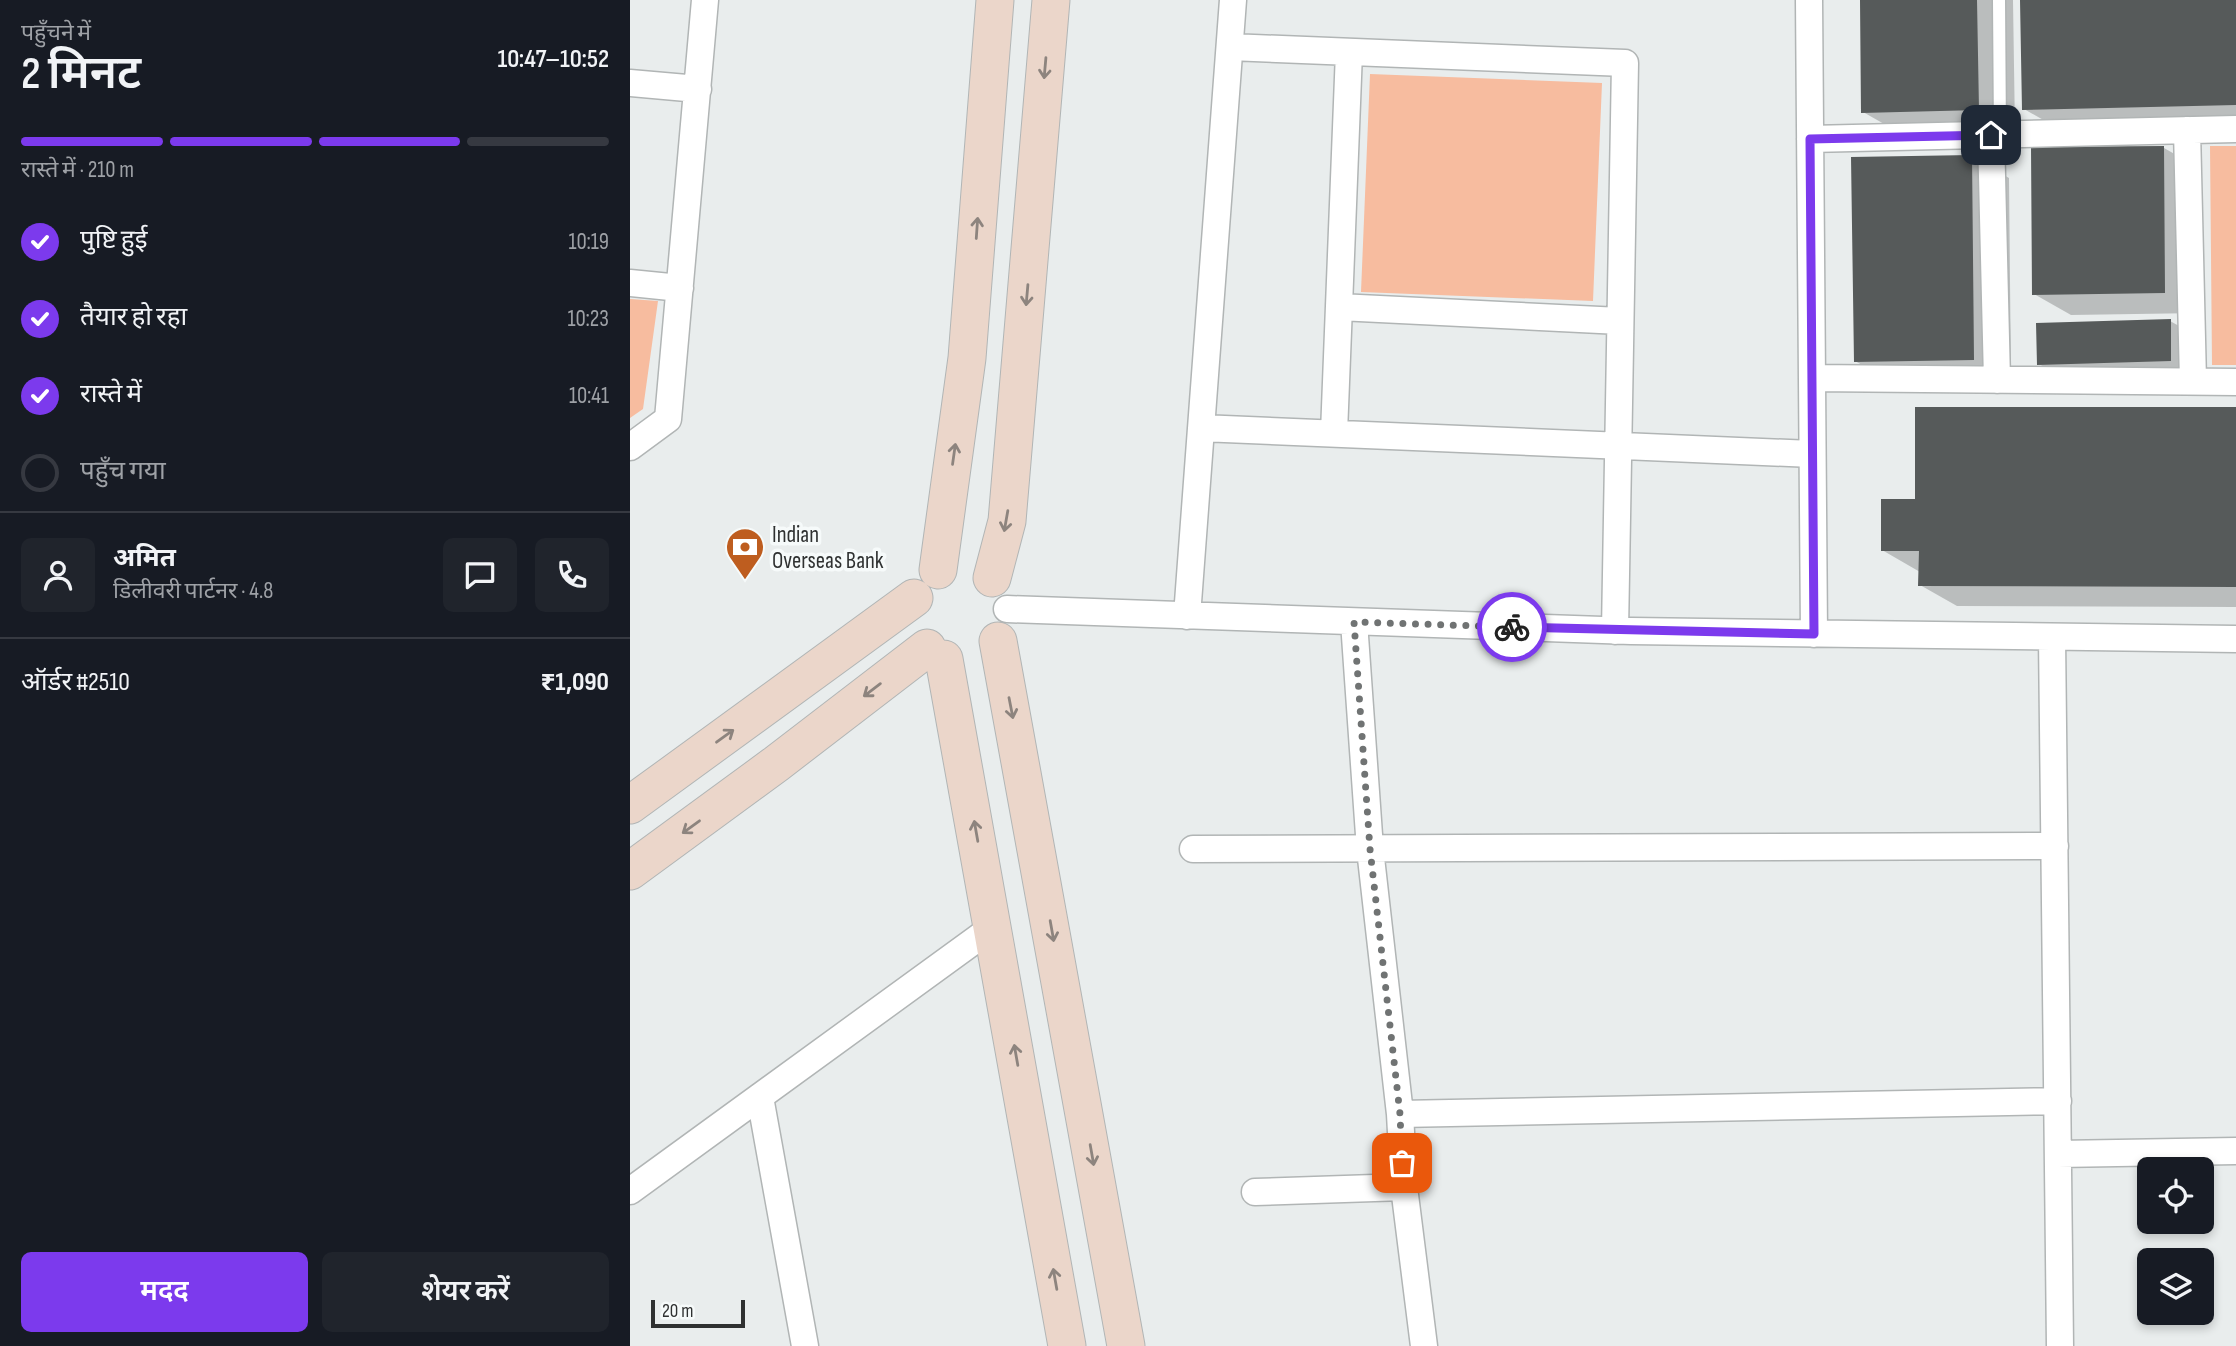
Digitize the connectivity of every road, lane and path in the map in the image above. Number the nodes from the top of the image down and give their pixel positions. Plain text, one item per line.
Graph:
1 (705, 0) edge
2 (995, 0) edge
3 (1051, 0) edge
4 (1233, 0) edge
5 (1809, 0) edge
6 (1999, 0) edge
7 (1230, 47) junction
8 (1349, 52) junction
9 (630, 83) edge
10 (698, 89) junction
11 (2236, 129) edge
12 (2187, 130) junction
13 (1995, 135) junction
14 (1810, 139) junction
15 (630, 283) edge
16 (680, 288) junction
17 (1339, 307) junction
18 (1620, 321) junction
19 (1812, 378) junction
20 (1997, 380) junction
21 (2193, 381) junction
22 (2236, 382) edge
23 (1201, 428) junction
24 (1334, 433) junction
25 (1618, 445) junction
26 (630, 447) edge
27 (1812, 454) junction
28 (938, 570) junction
29 (914, 598) junction
30 (999, 609) junction
31 (1186, 616) junction
32 (1354, 622) junction
33 (1615, 631) junction
34 (1814, 634) junction
35 (2052, 637) junction
36 (2236, 639) edge
37 (935, 653) junction
38 (630, 805) edge
39 (2055, 846) junction
40 (1193, 849) dead end
41 (1370, 849) junction
42 (630, 871) edge
43 (993, 927) junction
44 (760, 1097) junction
45 (2058, 1101) junction
46 (1400, 1114) junction
47 (2236, 1151) edge
48 (2058, 1154) junction
49 (1404, 1187) junction
50 (630, 1191) edge
51 (1255, 1192) dead end
52 (805, 1346) edge
53 (1067, 1346) edge
54 (1126, 1346) edge
55 (1424, 1346) edge
56 (2060, 1346) edge

1 - 10 street
28 -> 2 street
3 -> 30 street
4 - 7 street
5 - 14 street
6 - 13 lane
7 - 8 street
7 - 23 street
8 - 17 street
8 - 18 street
9 - 10 street
10 - 16 street
11 - 12 street
12 - 13 street
12 - 21 street
13 - 14 street
13 - 20 street
14 - 19 street
15 - 16 street
16 - 26 street
17 - 18 street
17 - 24 street
18 - 25 street
19 - 20 street
19 - 27 street
20 - 21 street
21 - 22 street
23 - 24 street
23 - 31 street
24 - 25 street
25 - 27 street
25 - 33 street
27 - 34 street
28 - 29 street
28 - 30 street
29 - 37 street
38 -> 29 street
30 - 31 street
30 - 37 street
30 -> 54 street
31 - 32 street
32 - 33 street
32 - 41 street
33 - 34 street
34 - 35 street
35 - 36 street
35 - 39 street
37 -> 42 street
43 -> 37 street
39 - 41 street
39 - 45 street
40 - 41 street
41 - 46 street
43 - 44 street
53 -> 43 street
44 - 50 street
44 - 52 street
45 - 46 street
45 - 48 street
46 - 49 street
47 - 48 street
48 - 56 street
49 - 51 street
49 - 55 street

